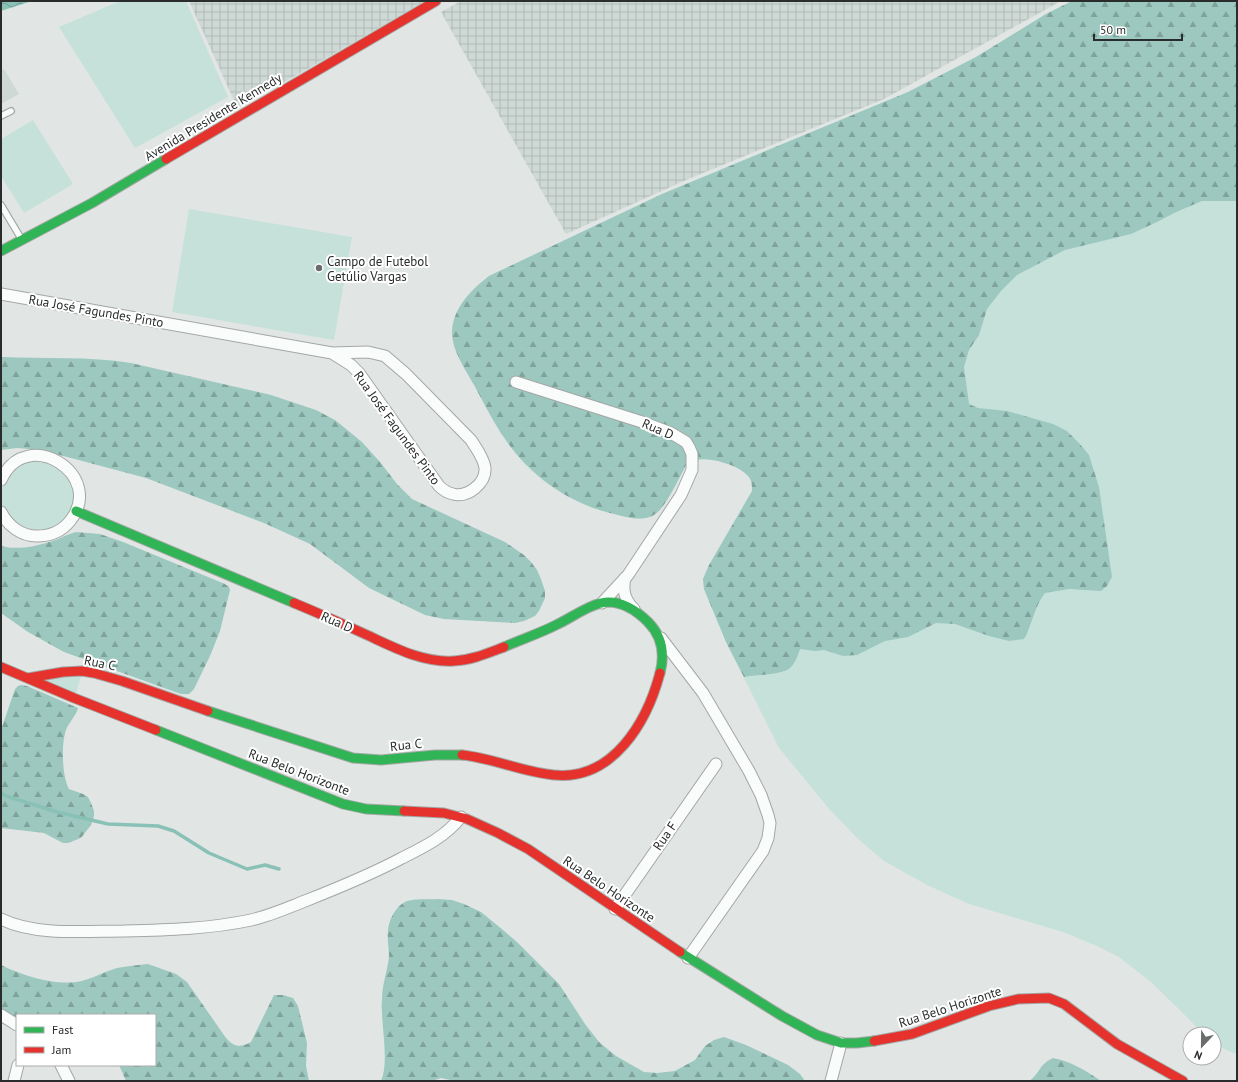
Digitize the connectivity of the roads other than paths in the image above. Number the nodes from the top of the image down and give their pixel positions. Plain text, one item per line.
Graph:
1 (436, 1) edge
2 (11, 111) dead end
3 (1, 116) edge
4 (1, 205) edge
5 (22, 240) junction
6 (1, 251) edge
7 (1, 294) edge
8 (332, 353) junction
9 (516, 382) dead end
10 (1, 480) edge
11 (76, 511) junction
12 (1, 512) edge
13 (625, 578) junction
14 (602, 603) junction
15 (643, 618) junction
16 (659, 635) junction
17 (1, 666) edge
18 (662, 668) junction
19 (687, 671) junction
20 (28, 678) junction
21 (716, 764) dead end
22 (461, 817) junction
23 (614, 909) junction
24 (1, 919) edge
25 (688, 958) junction
26 (1, 1015) edge
27 (16, 1024) edge
28 (841, 1043) junction
29 (18, 1066) edge
30 (61, 1066) edge
31 (14, 1081) edge
32 (69, 1081) edge
33 (830, 1081) edge
34 (1183, 1081) edge

1 - 5 street, Avenida Presidente Kennedy
2 - 3 lane
4 - 5 lane
5 - 6 street, Avenida Presidente Kennedy
7 - 8 street, Rua José Fagundes Pinto
8 - 8 street, Rua José Fagundes Pinto
9 - 13 street, Rua D
10 - 11 street
11 - 12 street
11 - 14 street, Rua D
13 - 14 street, Rua D
13 - 15 street
14 - 15 street, Rua D
15 - 16 street
16 - 18 street, Rua C
16 - 19 street
17 - 20 street, Rua Belo Horizonte
18 - 19 street
18 - 20 street, Rua C
19 - 25 street
20 - 22 street, Rua Belo Horizonte
21 - 23 street, Rua F
22 - 23 street, Rua Belo Horizonte
22 - 24 street
23 - 25 street, Rua Belo Horizonte
25 - 28 street, Rua Belo Horizonte
26 - 27 street
28 - 33 street
28 - 34 street, Rua Belo Horizonte
29 - 31 street
30 - 32 street

